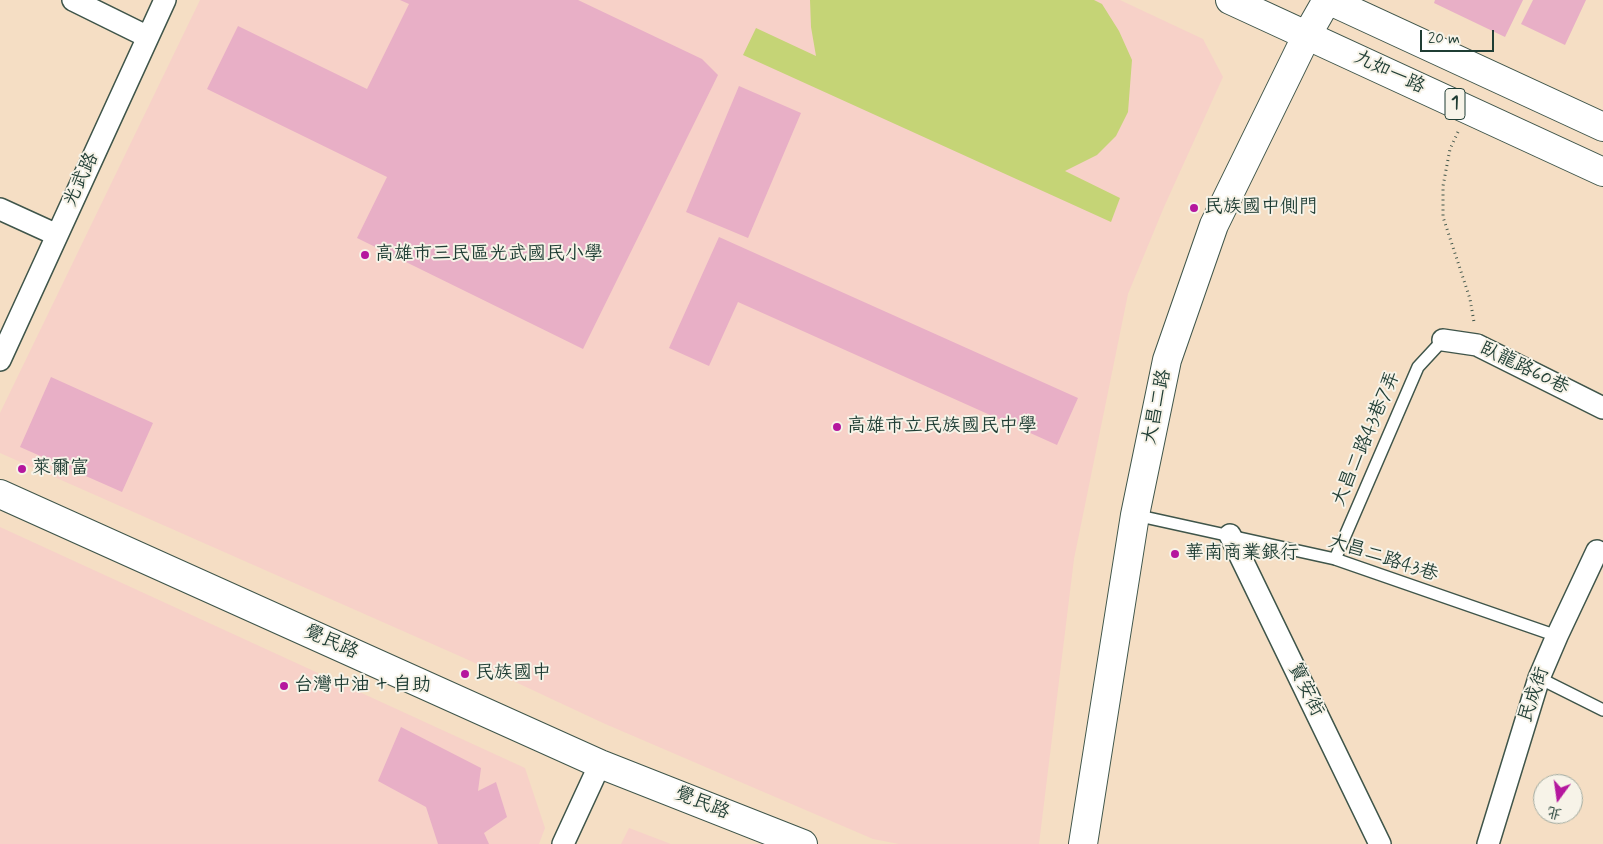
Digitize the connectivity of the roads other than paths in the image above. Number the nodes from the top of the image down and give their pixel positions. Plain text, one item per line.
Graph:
1 (73, 0) edge
2 (165, 0) edge
3 (1230, 0) edge
4 (1328, 0) edge
5 (1307, 35) junction
6 (148, 37) junction
7 (1603, 127) edge
8 (1603, 172) edge
9 (0, 209) edge
10 (57, 235) junction
11 (1443, 340) joint
12 (0, 360) edge
13 (1603, 408) edge
14 (0, 494) edge
15 (1135, 515) junction
16 (1230, 535) junction
17 (1600, 553) edge
18 (1335, 559) junction
19 (1557, 636) junction
20 (1539, 678) junction
21 (1603, 710) edge
22 (600, 764) junction
23 (563, 844) edge
24 (803, 844) edge
25 (1083, 844) edge
26 (1380, 844) edge
27 (1488, 844) edge

1 - 6 street
2 - 6 street, 光武路
3 - 5 street, 九如一路 / 1
4 - 5 street, 大昌二路
4 - 7 street, 1
5 - 8 street, 九如一路 / 1
5 - 15 street, 大昌二路
6 - 10 street, 光武路
9 - 10 street
10 - 12 street, 光武路
11 - 13 street, 臥龍路60巷
11 - 18 lane, 大昌二路43巷7弄
14 - 22 street, 覺民路
15 - 16 lane, 大昌二路43巷
15 - 25 street, 大昌二路
16 - 18 lane, 大昌二路43巷
16 - 26 street, 寶安街
17 - 19 street, 民成街
18 - 19 lane, 大昌二路43巷
19 - 20 street, 民成街
20 - 21 lane
20 - 27 street, 民成街
22 - 23 street
22 - 24 street, 覺民路

